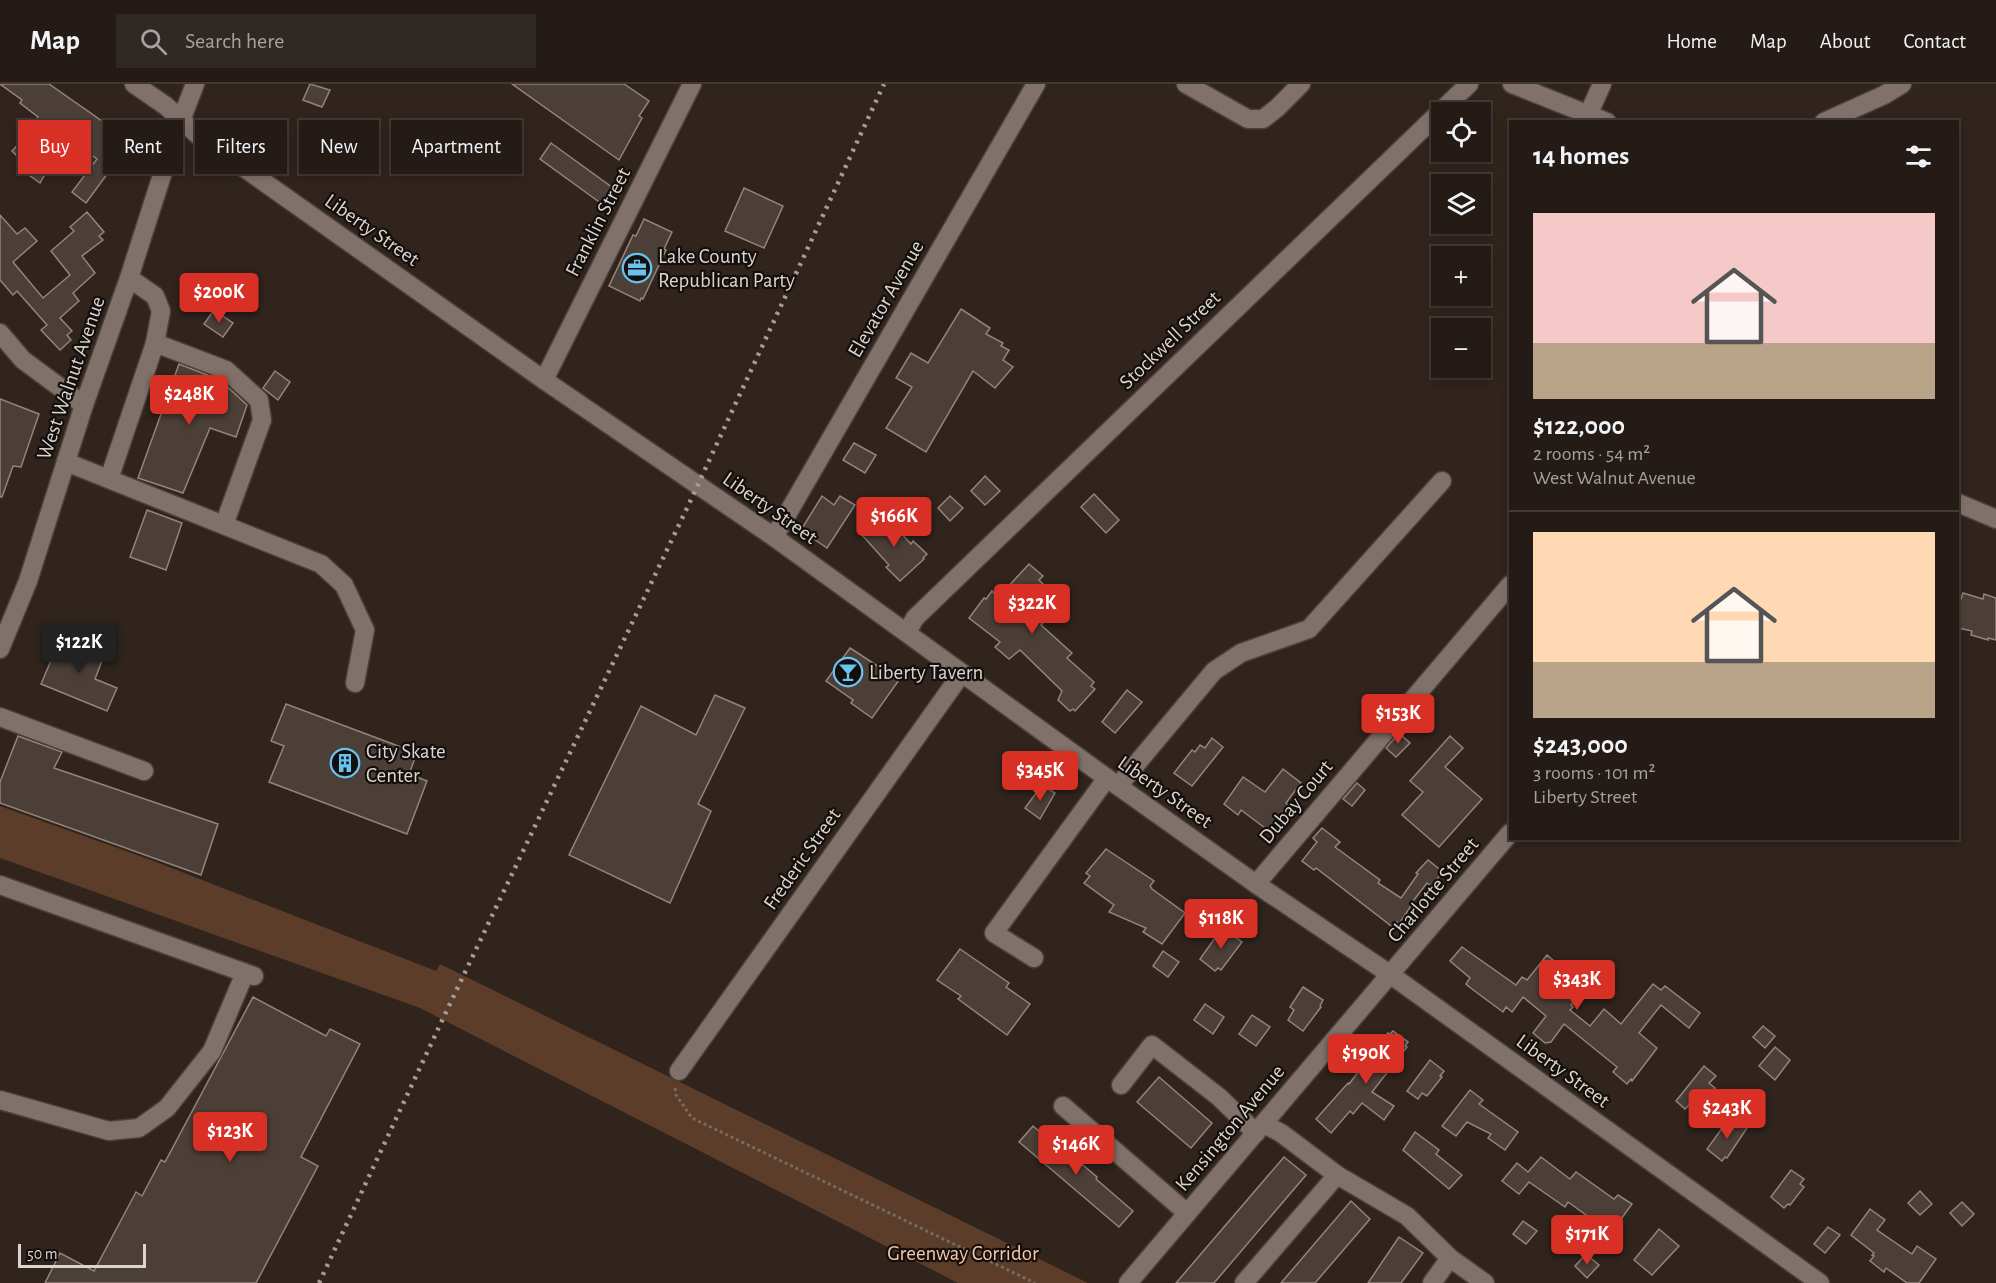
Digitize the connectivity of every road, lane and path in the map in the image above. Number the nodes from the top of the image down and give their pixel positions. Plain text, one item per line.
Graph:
1 (134, 84) edge
2 (195, 84) edge
3 (692, 84) edge
4 (1036, 84) edge
5 (1186, 84) edge
6 (1301, 84) edge
7 (1469, 84) edge
8 (1512, 84) edge
9 (1602, 84) edge
10 (1902, 84) edge
11 (1589, 114) junction
12 (179, 120) edge
13 (180, 120) edge
14 (1602, 120) edge
15 (1828, 120) edge
16 (183, 123) edge
17 (163, 174) edge
18 (129, 278) junction
19 (0, 333) edge
20 (155, 343) junction
21 (544, 380) junction
22 (84, 405) junction
23 (66, 462) junction
24 (109, 479) junction
25 (1442, 481) dead end
26 (1959, 503) edge
27 (1996, 519) edge
28 (225, 525) junction
29 (774, 537) junction
30 (1509, 586) edge
31 (907, 632) junction
32 (0, 649) edge
33 (962, 673) junction
34 (355, 683) dead end
35 (0, 717) edge
36 (144, 771) dead end
37 (1112, 782) junction
38 (1509, 834) edge
39 (0, 885) edge
40 (1256, 885) junction
41 (1034, 958) dead end
42 (1391, 975) junction
43 (679, 1071) joint
44 (1120, 1085) dead end
45 (0, 1100) edge
46 (1063, 1106) dead end
47 (1260, 1128) junction
48 (1337, 1175) junction
49 (1187, 1213) junction
50 (1450, 1258) junction
51 (1130, 1282) edge
52 (1035, 1283) edge
53 (1244, 1283) edge
54 (1432, 1283) edge
55 (1485, 1283) edge
56 (1820, 1283) edge

1 - 12 street, Liberty Street
2 - 13 street, West Walnut Avenue
3 - 21 street, Franklin Street
4 - 29 street, Elevator Avenue
5 - 6 street
7 - 31 street, Stockwell Street
8 - 11 street
9 - 11 street
10 - 15 street
11 - 14 street
16 - 21 street, Liberty Street
17 - 18 street, West Walnut Avenue
18 - 20 street
18 - 22 street, West Walnut Avenue
19 - 22 street
20 - 24 street
20 - 28 street
21 - 29 street, Liberty Street
22 - 23 street, West Walnut Avenue
23 - 24 street
23 - 32 street, West Walnut Avenue
24 - 28 street
25 - 37 street
26 - 27 street
28 - 34 street
29 - 31 street, Liberty Street
30 - 40 street, Dubay Court
31 - 33 street, Liberty Street
33 - 37 street, Liberty Street
33 - 43 street, Frederic Street
35 - 36 street
37 - 40 street, Liberty Street
37 - 41 street
38 - 42 street, Charlotte Street
39 - 45 street
40 - 42 street, Liberty Street
42 - 47 street, Kensington Avenue
42 - 56 street, Liberty Street
43 - 52 path
44 - 47 street
46 - 49 street
47 - 48 street
47 - 49 street, Kensington Avenue
48 - 50 street
48 - 53 street
49 - 51 street, Kensington Avenue
50 - 54 street
50 - 55 street

